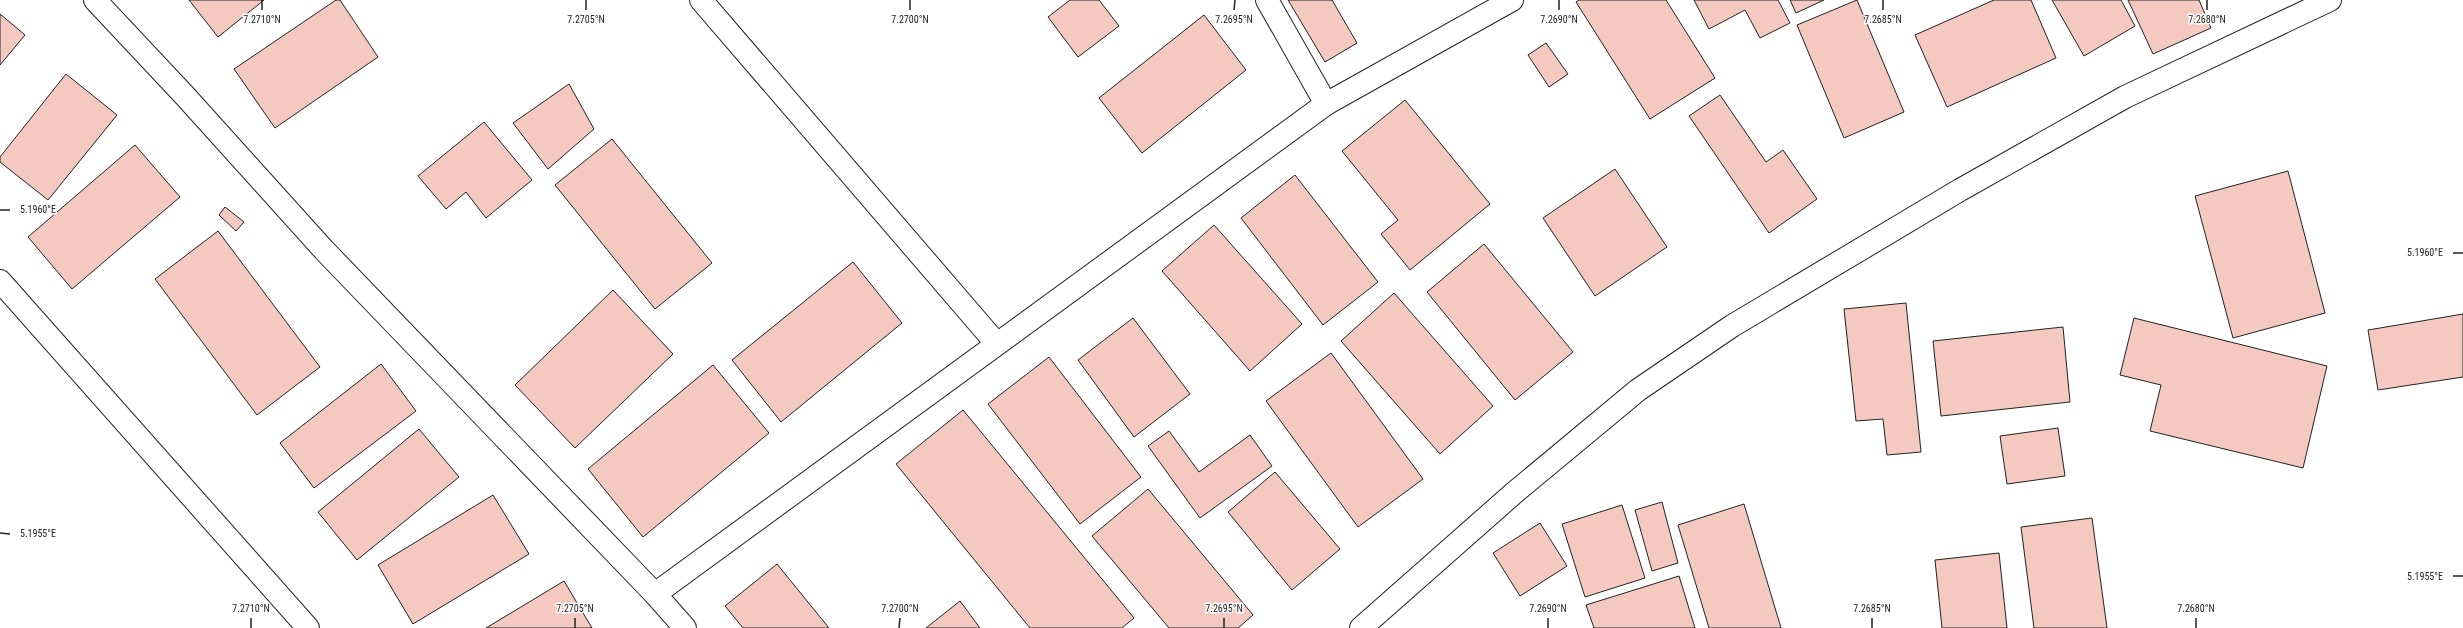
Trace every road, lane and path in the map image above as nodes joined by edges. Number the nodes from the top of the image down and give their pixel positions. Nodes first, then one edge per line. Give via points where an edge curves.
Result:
1 (94, 0) edge
2 (701, 0) edge
3 (1267, 0) edge
4 (1512, 0) edge
5 (2330, 0) edge
6 (1326, 104) junction
7 (0, 281) edge
8 (996, 343) junction
9 (655, 594) junction
10 (308, 628) edge
11 (685, 628) edge
12 (1361, 628) edge

1 - 9 street via 186,97 324,250
2 - 8 street
3 - 6 street
4 - 6 street
5 - 12 street via 2125,97 1960,190 1732,326 1638,390 1514,493
6 - 8 street
7 - 10 street
8 - 9 street
9 - 11 street

